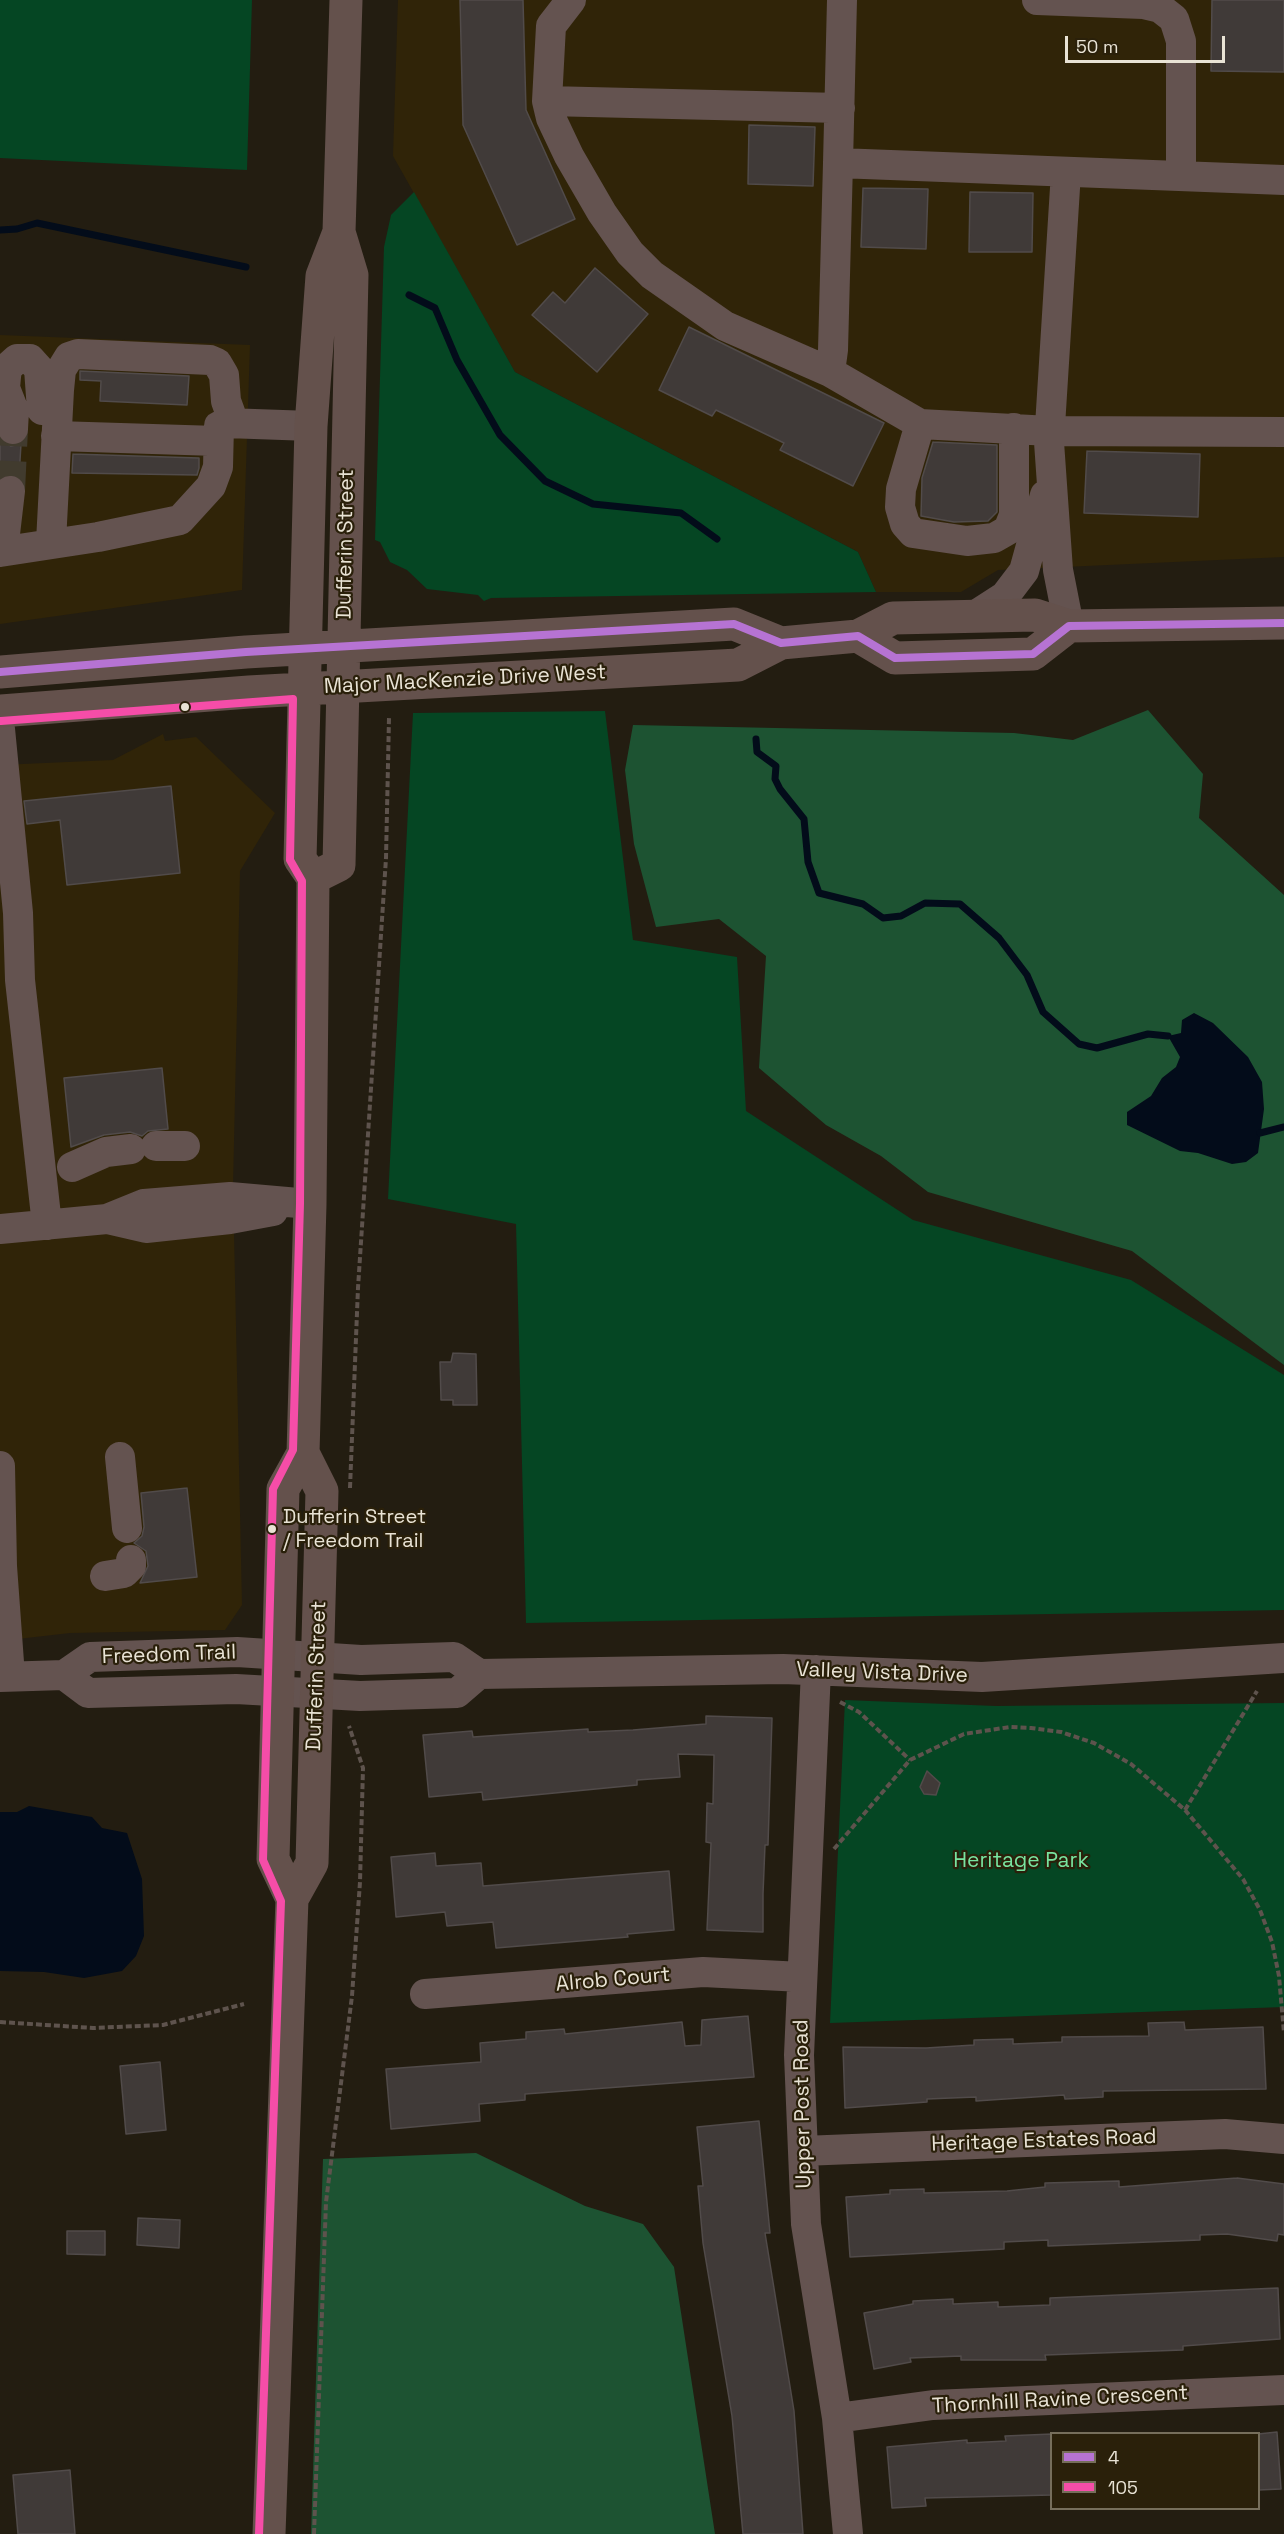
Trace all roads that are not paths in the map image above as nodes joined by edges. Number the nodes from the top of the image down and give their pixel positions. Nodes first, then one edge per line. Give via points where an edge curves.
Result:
1 (346, 0) edge
2 (571, 0) edge
3 (842, 0) edge
4 (1037, 0) edge
5 (547, 101) junction
6 (840, 108) junction
7 (838, 163) junction
8 (1066, 172) junction
9 (1181, 176) junction
10 (1284, 180) edge
11 (339, 232) junction
12 (830, 372) junction
13 (920, 424) junction
14 (311, 426) junction
15 (1014, 428) junction
16 (13, 429) tunnel mouth
17 (1050, 431) junction
18 (226, 432) junction
19 (1284, 432) edge
20 (56, 436) junction
21 (1052, 466) junction
22 (10, 491) tunnel mouth
23 (51, 542) junction
24 (2, 551) edge
25 (974, 616) junction
26 (1284, 623) edge
27 (1069, 626) junction
28 (858, 636) junction
29 (781, 643) junction
30 (344, 648) junction
31 (305, 649) junction
32 (0, 672) edge
33 (343, 686) junction
34 (304, 688) junction
35 (0, 711) edge
36 (0, 729) edge
37 (313, 878) junction
38 (185, 1146) dead end
39 (72, 1167) dead end
40 (310, 1204) junction
41 (47, 1225) junction
42 (0, 1229) edge
43 (303, 1453) junction
44 (120, 1457) dead end
45 (0, 1466) edge
46 (127, 1528) dead end
47 (131, 1560) dead end
48 (1, 1566) edge
49 (105, 1576) dead end
50 (279, 1655) junction
51 (317, 1657) junction
52 (1284, 1658) edge
53 (816, 1670) junction
54 (479, 1674) junction
55 (64, 1675) junction
56 (5, 1676) edge
57 (278, 1691) junction
58 (316, 1693) junction
59 (292, 1899) junction
60 (802, 1977) junction
61 (425, 1994) dead end
62 (1284, 2139) edge
63 (803, 2151) junction
64 (1284, 2390) edge
65 (837, 2418) junction
66 (269, 2534) edge
67 (848, 2534) edge

1 - 11 main road, Dufferin Street
2 - 5 street via 551,26
3 - 6 street
4 - 9 street via 1143,4 1160,8 1174,19 1181,41
5 - 6 street
5 - 12 street via 569,156 602,213 630,253 652,275 725,326
6 - 7 street
7 - 8 street
7 - 12 street
8 - 9 street
8 - 17 street
9 - 10 street
11 - 14 main road, Dufferin Street via 322,276
11 - 30 main road, Dufferin Street via 352,275
12 - 13 street
13 - 15 street
13 - 15 street via 901,489 900,507 905,524 914,533 967,541 994,538 1008,530 1014,515
14 - 18 street
14 - 31 main road, Dufferin Street
15 - 17 street
16 - 20 street via 14,411 5,388 6,377 13,362 22,358 36,363 39,369 42,413
17 - 19 street
17 - 21 street
18 - 20 street
18 - 20 street via 224,375 217,363 202,358 78,354 69,357 61,369
18 - 23 street via 211,486 180,520
20 - 23 street
21 - 25 street via 1024,571 1005,596
21 - 27 street via 1058,570
22 - 24 street
23 - 24 street
25 - 27 main road, Major MacKenzie Drive West via 1035,615
25 - 28 main road, Major MacKenzie Drive West via 893,618
26 - 27 main road, Major MacKenzie Drive West
27 - 28 main road via 1033,654 895,658
28 - 29 main road, Major MacKenzie Drive West
29 - 30 main road, Major MacKenzie Drive West via 734,624
29 - 33 main road, Major MacKenzie Drive West via 738,664
30 - 31 main road, Major MacKenzie Drive West
30 - 33 main road, Dufferin Street
31 - 32 main road, Major MacKenzie Drive West
31 - 34 main road, Dufferin Street
33 - 34 main road, Major MacKenzie Drive West
33 - 37 main road, Dufferin Street via 339,865
34 - 35 main road, Major MacKenzie Drive West
34 - 37 main road, Dufferin Street via 300,859
36 - 41 street via 18,913 20,980
37 - 40 main road, Dufferin Street
38 - 39 street via 106,1152
40 - 41 street via 230,1219 146,1228 107,1219
40 - 43 main road, Dufferin Street
41 - 42 street
43 - 50 main road, Dufferin Street via 283,1489
43 - 51 main road, Dufferin Street via 322,1491
44 - 46 street
45 - 48 street
47 - 49 street via 124,1573
48 - 56 street
50 - 51 street, Freedom Trail
50 - 55 street, Freedom Trail via 237,1652 90,1657
50 - 57 main road, Dufferin Street
51 - 54 street via 454,1657
51 - 58 main road, Dufferin Street
52 - 53 street, Valley Vista Drive via 990,1676
53 - 54 street, Valley Vista Drive
53 - 60 street, Upper Post Road
54 - 58 street via 457,1693
55 - 56 street
55 - 57 street, Freedom Trail via 88,1694
57 - 58 street, Freedom Trail
57 - 59 main road, Dufferin Street via 273,1859
58 - 59 main road, Dufferin Street via 312,1863
59 - 66 main road, Dufferin Street
60 - 61 street, Alrob Court via 703,1972
60 - 63 street, Upper Post Road via 799,2055
62 - 63 street, Heritage Estates Road via 1225,2134
63 - 65 street, Upper Post Road via 809,2247
64 - 65 street, Thornhill Ravine Crescent via 933,2405
65 - 67 street, Upper Post Road

